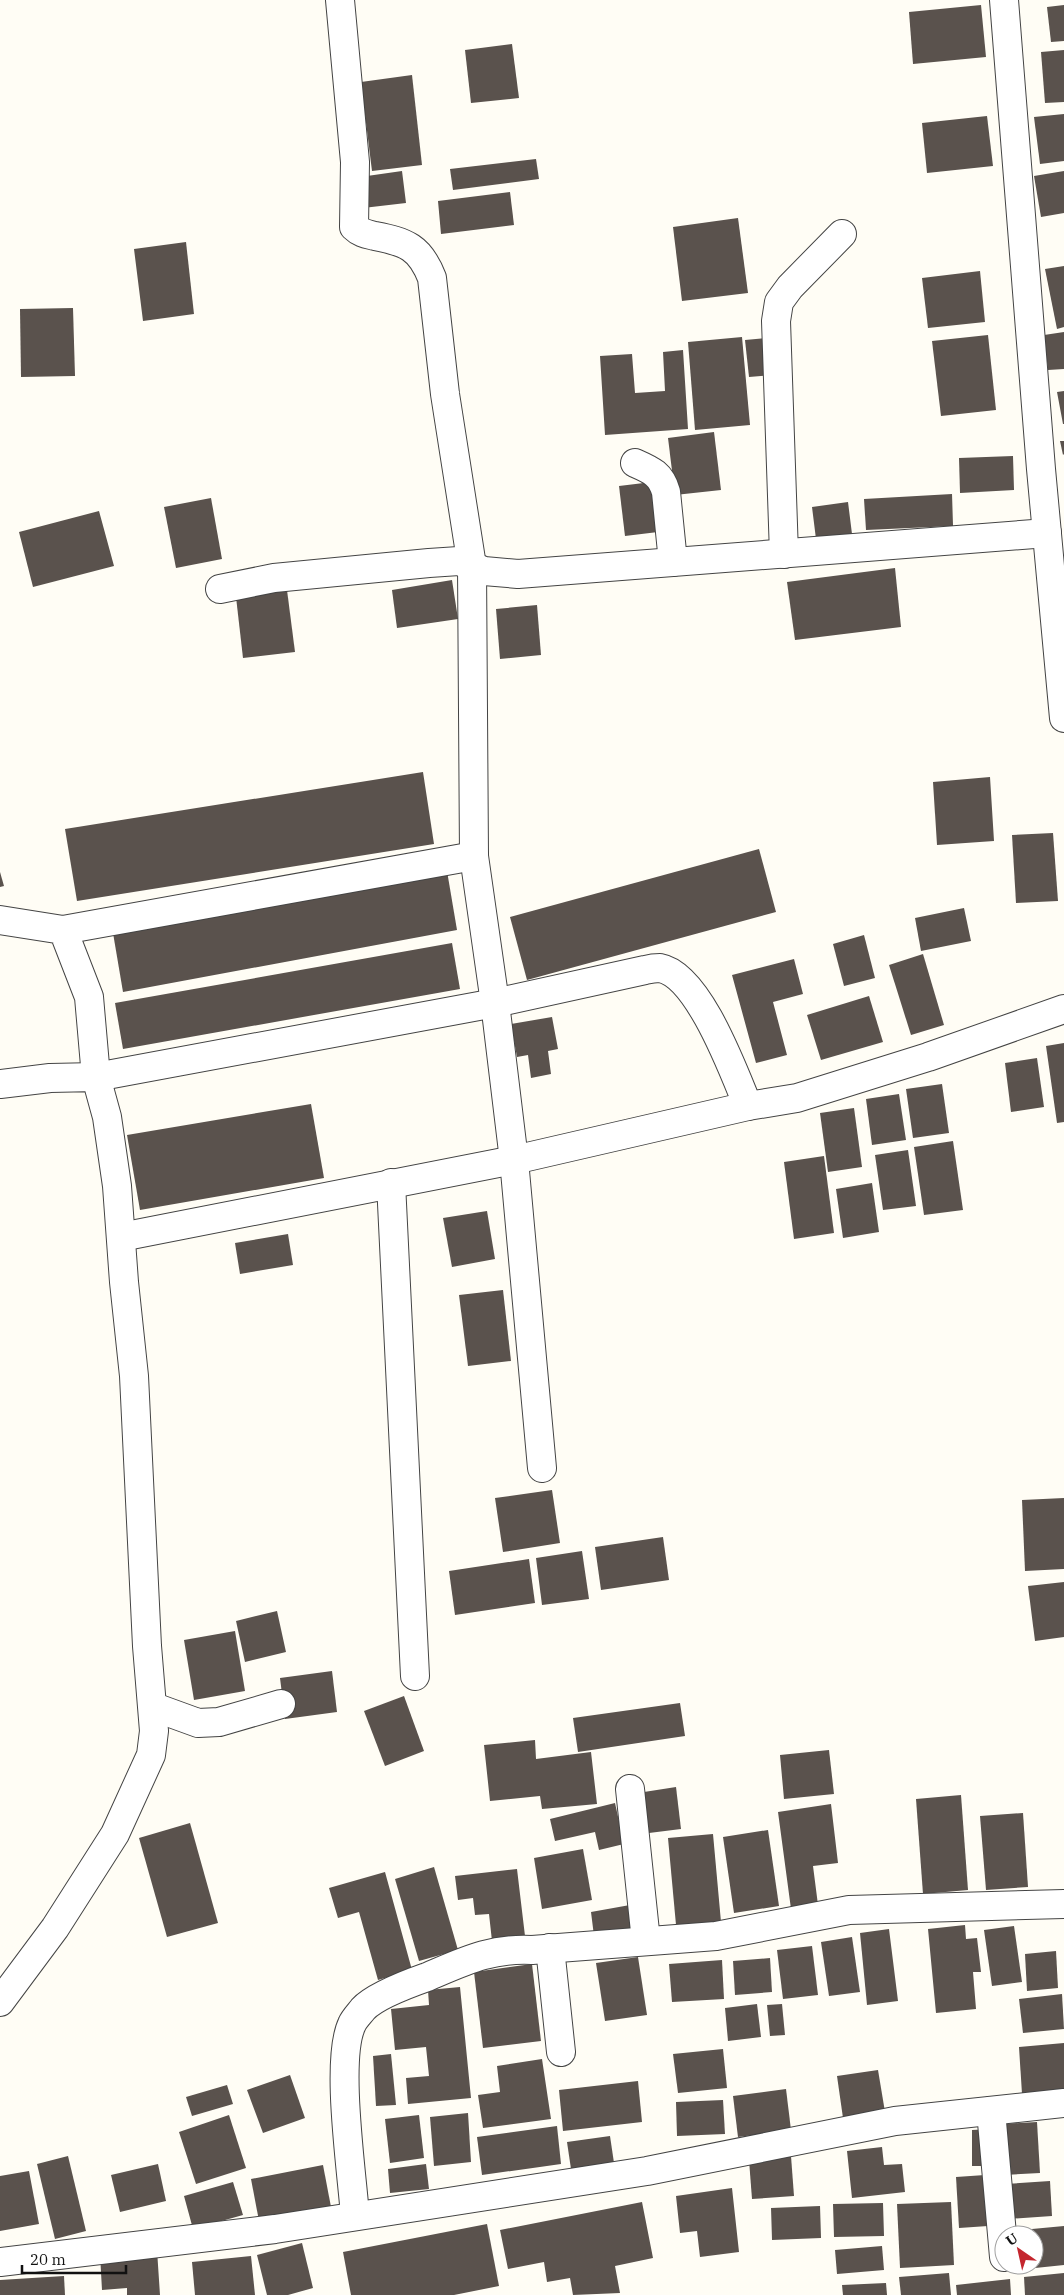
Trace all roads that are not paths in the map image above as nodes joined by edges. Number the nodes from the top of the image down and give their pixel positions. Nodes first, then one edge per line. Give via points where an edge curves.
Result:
1 (340, 0) edge
2 (1004, 0) edge
3 (842, 234) dead end
4 (635, 463) dead end
5 (1054, 490) edge
6 (1047, 533) junction
7 (784, 554) junction
8 (673, 562) junction
9 (472, 566) junction
10 (220, 589) dead end
11 (1064, 718) edge
12 (474, 856) junction
13 (0, 920) edge
14 (64, 930) junction
15 (495, 1004) junction
16 (1064, 1009) edge
17 (96, 1077) junction
18 (0, 1084) edge
19 (748, 1106) junction
20 (514, 1160) junction
21 (391, 1184) junction
22 (121, 1237) junction
23 (542, 1468) dead end
24 (415, 1676) dead end
25 (281, 1704) dead end
26 (154, 1707) junction
27 (630, 1789) dead end
28 (1064, 1904) edge
29 (646, 1941) junction
30 (550, 1948) junction
31 (0, 2002) edge
32 (561, 2052) dead end
33 (1064, 2103) edge
34 (991, 2111) junction
35 (355, 2216) junction
36 (1001, 2225) edge
37 (0, 2262) edge

1 - 9 street via 355,162 353,223 362,232 408,244 427,264 432,278 445,394
2 - 5 street
3 - 7 street via 779,302 776,321
4 - 8 street via 656,472 663,482
5 - 6 street
6 - 7 street
6 - 11 street
7 - 8 street
8 - 9 street via 518,574 484,571
9 - 10 street via 459,562 419,564 274,578
9 - 12 street
12 - 14 street
12 - 15 street
13 - 14 street
14 - 17 street via 89,997
15 - 17 street
15 - 19 street via 661,968 684,982 707,1014
15 - 20 street
16 - 19 street via 797,1098
17 - 18 street
17 - 22 street via 107,1118
19 - 20 street
20 - 21 street
20 - 23 street
21 - 22 street
21 - 24 street
22 - 26 street via 134,1376 147,1646
25 - 26 street via 219,1722 198,1723
26 - 31 street via 151,1755 115,1834 55,1928
27 - 29 street
28 - 29 street via 849,1910 716,1936
29 - 30 street
30 - 32 street
30 - 35 street via 508,1949 474,1957 393,1990 365,2007 352,2024 344,2078
33 - 34 street
34 - 35 street via 895,2121 647,2171
34 - 36 street
35 - 37 street

